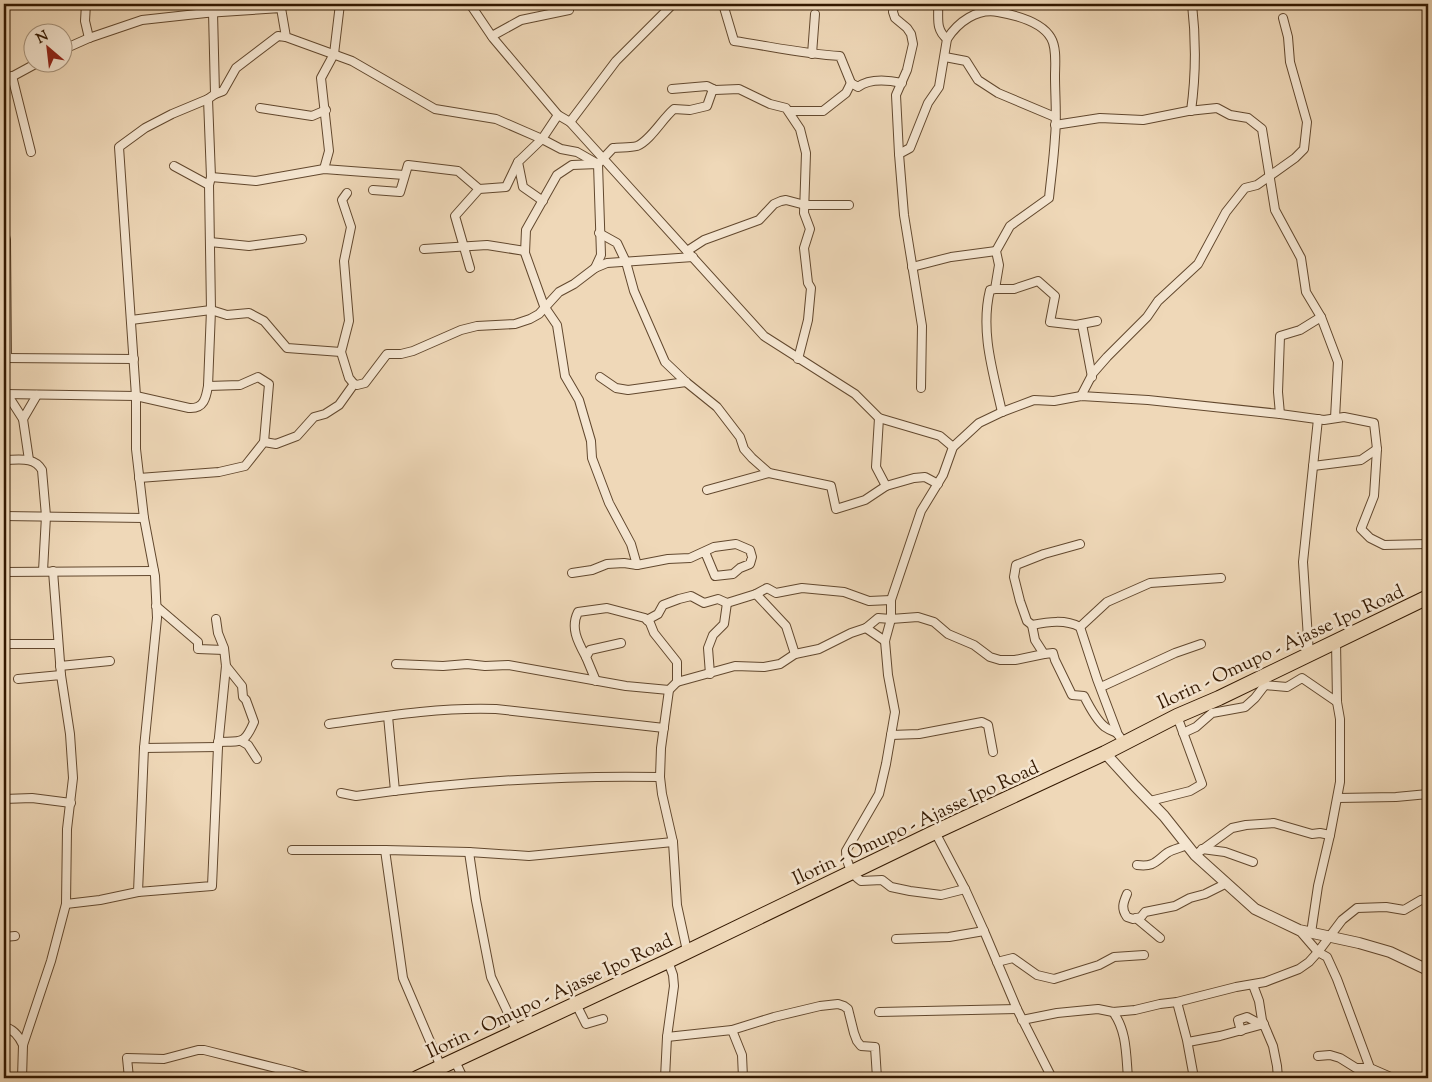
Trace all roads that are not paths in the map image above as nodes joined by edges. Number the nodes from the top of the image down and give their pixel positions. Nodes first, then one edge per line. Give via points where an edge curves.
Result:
1 (86, 4) edge
2 (206, 4) edge
3 (340, 4) edge
4 (470, 4) edge
5 (673, 4) edge
6 (723, 4) edge
7 (894, 4) edge
8 (938, 4) edge
9 (1192, 4) edge
10 (281, 6) edge
11 (569, 10) dead end
12 (210, 12) junction
13 (814, 14) dead end
14 (1283, 18) dead end
15 (492, 36) junction
16 (286, 37) junction
17 (89, 38) junction
18 (947, 39) junction
19 (72, 46) edge
20 (334, 54) junction
21 (812, 54) junction
22 (945, 57) junction
23 (22, 71) edge
24 (12, 76) junction
25 (4, 81) edge
26 (851, 83) junction
27 (902, 83) junction
28 (713, 88) junction
29 (672, 89) dead end
30 (212, 96) junction
31 (260, 108) dead end
32 (326, 110) junction
33 (1191, 111) junction
34 (789, 112) junction
35 (558, 115) junction
36 (1055, 121) junction
37 (570, 122) junction
38 (542, 139) junction
39 (31, 152) dead end
40 (899, 154) junction
41 (600, 161) junction
42 (518, 162) junction
43 (174, 166) dead end
44 (324, 169) junction
45 (404, 175) junction
46 (1270, 176) junction
47 (210, 181) junction
48 (479, 189) junction
49 (373, 190) dead end
50 (347, 193) dead end
51 (543, 201) junction
52 (805, 205) junction
53 (849, 205) dead end
54 (4, 232) edge
55 (599, 233) junction
56 (302, 239) dead end
57 (210, 242) junction
58 (464, 247) junction
59 (424, 249) dead end
60 (525, 251) junction
61 (996, 251) junction
62 (690, 254) junction
63 (626, 262) junction
64 (470, 268) dead end
65 (595, 268) junction
66 (912, 268) junction
67 (5, 285) edge
68 (995, 288) junction
69 (544, 306) junction
70 (211, 310) junction
71 (1322, 317) junction
72 (131, 320) junction
73 (1097, 321) dead end
74 (1082, 324) junction
75 (340, 352) junction
76 (6, 358) edge
77 (134, 359) junction
78 (798, 359) junction
79 (600, 377) dead end
80 (1092, 377) junction
81 (686, 382) junction
82 (354, 384) junction
83 (208, 386) junction
84 (921, 388) dead end
85 (5, 394) edge
86 (37, 395) junction
87 (136, 396) junction
88 (1081, 396) junction
89 (1002, 412) junction
90 (1280, 414) junction
91 (879, 418) junction
92 (1335, 418) junction
93 (23, 419) junction
94 (1318, 419) junction
95 (264, 442) junction
96 (953, 447) junction
97 (1377, 449) junction
98 (4, 460) edge
99 (29, 460) junction
100 (1313, 466) junction
101 (770, 473) junction
102 (139, 478) junction
103 (938, 484) junction
104 (886, 486) junction
105 (707, 490) dead end
106 (4, 516) edge
107 (46, 516) junction
108 (144, 518) junction
109 (1080, 544) dead end
110 (1428, 544) edge
111 (705, 552) junction
112 (636, 565) junction
113 (43, 571) junction
114 (53, 571) junction
115 (4, 572) edge
116 (154, 572) junction
117 (572, 572) dead end
118 (1221, 578) dead end
119 (756, 594) junction
120 (1428, 597) edge
121 (891, 600) junction
122 (727, 603) junction
123 (156, 606) junction
124 (891, 619) junction
125 (216, 620) dead end
126 (647, 620) junction
127 (1032, 625) junction
128 (1080, 627) junction
129 (866, 628) junction
130 (885, 641) junction
131 (1336, 641) junction
132 (621, 643) dead end
133 (4, 644) edge
134 (58, 644) junction
135 (1201, 644) dead end
136 (224, 650) junction
137 (795, 654) junction
138 (1044, 654) junction
139 (1309, 654) junction
140 (586, 657) junction
141 (110, 661) dead end
142 (396, 664) dead end
143 (60, 666) junction
144 (226, 666) junction
145 (710, 674) junction
146 (61, 675) junction
147 (18, 678) dead end
148 (1265, 680) junction
149 (596, 681) junction
150 (677, 682) junction
151 (1100, 687) junction
152 (669, 690) junction
153 (1337, 702) junction
154 (388, 716) junction
155 (1177, 716) junction
156 (329, 724) dead end
157 (664, 728) junction
158 (1183, 734) junction
159 (891, 735) junction
160 (1120, 737) junction
161 (241, 741) junction
162 (218, 744) junction
163 (144, 748) junction
164 (993, 752) dead end
165 (1105, 753) junction
166 (257, 759) dead end
167 (660, 777) junction
168 (395, 790) junction
169 (341, 793) dead end
170 (1428, 794) edge
171 (1338, 798) junction
172 (4, 799) edge
173 (1150, 801) junction
174 (71, 802) junction
175 (934, 832) junction
176 (1330, 835) junction
177 (673, 842) junction
178 (1187, 845) junction
179 (292, 850) dead end
180 (385, 850) junction
181 (469, 852) junction
182 (1198, 852) junction
183 (1253, 862) dead end
184 (1137, 865) dead end
185 (852, 873) junction
186 (1225, 884) junction
187 (965, 889) junction
188 (138, 892) junction
189 (1127, 894) dead end
190 (1428, 899) edge
191 (66, 904) junction
192 (1136, 918) junction
193 (1300, 930) junction
194 (984, 931) junction
195 (1311, 932) junction
196 (15, 936) dead end
197 (4, 937) edge
198 (1160, 938) dead end
199 (1329, 938) junction
200 (896, 939) dead end
201 (687, 951) junction
202 (1318, 952) junction
203 (1144, 954) dead end
204 (668, 961) junction
205 (997, 962) junction
206 (1428, 970) edge
207 (1253, 985) junction
208 (1177, 1002) junction
209 (576, 1004) junction
210 (1017, 1009) junction
211 (879, 1012) dead end
212 (1113, 1012) junction
213 (603, 1019) dead end
214 (1022, 1020) junction
215 (1263, 1025) junction
216 (4, 1027) edge
217 (732, 1030) junction
218 (517, 1032) junction
219 (668, 1037) junction
220 (1188, 1042) junction
221 (23, 1045) junction
222 (1318, 1056) dead end
223 (455, 1061) junction
224 (441, 1067) junction
225 (1370, 1068) junction
226 (22, 1078) edge
227 (129, 1078) edge
228 (312, 1078) edge
229 (417, 1078) edge
230 (463, 1078) edge
231 (665, 1078) edge
232 (743, 1078) edge
233 (877, 1078) edge
234 (1052, 1078) edge
235 (1128, 1078) edge
236 (1194, 1078) edge
237 (1278, 1078) edge
238 (1393, 1078) edge

1 - 17 street via 84,21
2 - 12 street
3 - 20 street
4 - 15 street
5 - 37 street via 616,61
6 - 21 street via 734,41
7 - 27 street via 895,18 907,28 912,39 910,61
8 - 18 street via 938,27
9 - 33 street via 1195,39
10 - 12 street
10 - 16 street
11 - 15 street via 521,20
12 - 17 street via 142,20
12 - 30 street
13 - 21 street
14 - 46 street via 1290,62 1306,122 1304,149
15 - 35 street
16 - 20 street
16 - 30 street via 278,36 236,68 223,90
17 - 19 street
18 - 22 street
18 - 36 street via 971,16 992,11 1042,28 1052,38 1054,48
20 - 32 street via 321,78
20 - 38 street via 435,109 496,119
21 - 26 street via 840,56
22 - 36 street via 966,61 978,80
22 - 40 street via 939,88 928,103 910,148
23 - 24 street
24 - 25 street
24 - 39 street
26 - 27 street via 858,87 870,81
26 - 34 street via 846,93 823,111
27 - 40 street via 896,95
28 - 29 street
28 - 34 street via 739,89
28 - 41 street via 707,106 674,109 648,138 636,146 612,148
30 - 47 street
30 - 72 street via 145,128 119,147
31 - 32 street via 312,116
32 - 44 street via 329,151
33 - 36 street via 1143,120
33 - 46 street via 1217,108 1230,115 1248,118 1262,129
34 - 52 street via 800,129 806,154
35 - 37 street
35 - 38 street
36 - 61 street via 1049,198 1010,226
37 - 41 street
38 - 41 street via 561,149
38 - 42 street
40 - 66 street
41 - 51 street via 572,164 557,175
41 - 55 street
41 - 62 street
42 - 48 street via 506,187
42 - 51 street via 523,187
43 - 47 street
44 - 45 street
44 - 47 street via 256,181
45 - 48 street via 408,165 458,171
45 - 49 street via 400,192
46 - 71 street via 1275,210 1301,258 1306,292
46 - 80 street via 1245,188 1226,212 1198,264 1158,301
47 - 57 street
48 - 58 street via 455,216
50 - 75 street via 342,200 351,227 344,261 349,321
51 - 60 street via 526,230
52 - 53 street
52 - 62 street via 780,201 759,220 704,240
52 - 78 street via 804,213 810,229 804,248 811,288 808,320
54 - 67 street
55 - 63 street via 618,243
55 - 65 street via 600,255
56 - 57 street via 248,246
57 - 70 street
58 - 59 street
58 - 60 street via 487,245
58 - 64 street
60 - 69 street
61 - 66 street via 968,254
61 - 68 street via 999,265
62 - 63 street
62 - 78 street via 764,336
63 - 65 street via 607,263
63 - 81 street via 634,291 665,362
65 - 69 street
66 - 84 street via 922,326
67 - 76 street
68 - 74 street via 1014,289 1038,281 1055,296 1050,322
68 - 89 street via 990,290 987,302 986,333
69 - 82 street via 539,314 515,324 477,326 460,330 413,352 387,354 365,383
69 - 112 street via 557,325 565,376 579,400 591,441 592,458 609,504 631,544
70 - 72 street
70 - 75 street via 226,315 254,314 287,348
70 - 83 street
71 - 90 street via 1300,330 1280,336
71 - 92 street via 1338,362
72 - 77 street
73 - 74 street
74 - 80 street
75 - 82 street
76 - 77 street
77 - 87 street
78 - 91 street via 855,394
79 - 81 street via 616,388 628,390
80 - 88 street
81 - 101 street via 717,406 740,437 744,449
82 - 95 street via 340,405 314,417 298,436 276,444
83 - 87 street via 204,402 196,409
83 - 95 street via 240,385 258,377 269,384
85 - 86 street
85 - 93 street
86 - 87 street
86 - 93 street
87 - 102 street
88 - 89 street via 1054,401 1034,400
88 - 90 street
89 - 96 street via 979,423
90 - 94 street
91 - 96 street via 940,436
91 - 104 street via 876,468
92 - 94 street
92 - 97 street via 1374,423
93 - 99 street
94 - 100 street
95 - 102 street via 245,466 220,472
96 - 103 street via 944,476
97 - 100 street via 1361,460
97 - 110 street via 1374,496 1361,529 1384,545
98 - 99 street
99 - 107 street via 39,464 42,470
100 - 139 street via 1303,562
101 - 104 street via 831,486 836,509 865,500
101 - 105 street
102 - 108 street
103 - 104 street via 925,477
103 - 121 street via 921,511
106 - 107 street
107 - 108 street
107 - 113 street
108 - 116 street
109 - 127 street via 1016,565 1017,590 1027,621
111 - 111 street via 714,547 736,544 750,550 752,557 750,564 733,574 715,576
111 - 112 street via 690,558
112 - 117 street via 607,564 592,570
113 - 114 street
113 - 115 street
114 - 116 street
114 - 134 street
116 - 123 street
118 - 128 street via 1150,583 1107,602
119 - 121 street via 767,588 776,593 802,588 844,592 869,601
119 - 122 street
119 - 137 street via 786,626
120 - 131 highway, Ilorin - Omupo - Ajasse Ipo Road
121 - 124 street
122 - 126 street via 718,599 704,603 691,596 679,598
122 - 145 street via 724,624 713,635 708,648
123 - 136 street via 198,642 198,649
123 - 163 street
124 - 129 street via 878,618
124 - 130 street
124 - 138 street via 918,617 934,622 948,634 1000,660
125 - 136 street
126 - 140 street via 607,608 578,612 576,637
126 - 150 street via 677,662
127 - 128 street via 1051,621
127 - 138 street via 1035,640
128 - 151 street
129 - 130 street
129 - 137 street via 819,649
130 - 159 street via 895,712
131 - 139 highway, Ilorin - Omupo - Ajasse Ipo Road
131 - 153 street
132 - 140 street via 590,650
133 - 134 street
134 - 143 street
135 - 151 street
136 - 144 street
137 - 145 street via 772,667 734,666
138 - 160 street via 1053,653 1072,695 1084,696 1105,727
139 - 148 highway, Ilorin - Omupo - Ajasse Ipo Road
140 - 149 street
141 - 143 street
142 - 149 street via 508,665
143 - 146 street
144 - 161 street via 242,686 243,697 254,722
144 - 162 street
145 - 150 street
146 - 147 street
146 - 174 street via 70,734
148 - 153 street via 1287,687 1302,678
148 - 155 highway, Ilorin - Omupo - Ajasse Ipo Road
148 - 158 street via 1245,707 1212,713
149 - 152 street
150 - 152 street
151 - 160 street
152 - 157 street
153 - 171 street via 1340,719
154 - 156 street
154 - 157 street via 446,709 496,709
154 - 168 street
155 - 158 street
155 - 160 highway, Ilorin - Omupo - Ajasse Ipo Road
157 - 167 street
158 - 173 street via 1202,784 1190,791
159 - 164 street via 919,734 982,722 988,726
159 - 185 street via 879,794 846,851
160 - 165 highway, Ilorin - Omupo - Ajasse Ipo Road
161 - 162 street
161 - 166 street via 248,745
162 - 163 street
162 - 188 street via 212,886
163 - 188 street
165 - 173 street
165 - 175 highway, Ilorin - Omupo - Ajasse Ipo Road
167 - 168 street via 618,776
167 - 177 street
168 - 169 street via 356,796
170 - 171 street
171 - 176 street
172 - 174 street
173 - 178 street
174 - 191 street
175 - 185 highway, Ilorin - Omupo - Ajasse Ipo Road
175 - 187 street
176 - 182 street via 1312,834 1274,823 1246,825 1232,828
176 - 195 street
177 - 181 street via 529,856
177 - 201 street via 676,905
178 - 182 street
178 - 184 street via 1149,866
179 - 180 street
180 - 181 street
180 - 224 street via 403,978
181 - 218 street via 491,977
182 - 183 street via 1225,852
182 - 186 street
185 - 187 street via 861,881 882,880 891,887 910,891 941,895
185 - 201 highway, Ilorin - Omupo - Ajasse Ipo Road
186 - 192 street via 1175,906 1145,912
186 - 193 street via 1255,909
187 - 194 street
188 - 191 street
189 - 192 street via 1123,912 1127,917
190 - 199 street via 1404,910 1357,908 1342,920
191 - 221 street
192 - 198 street
193 - 195 street
193 - 202 street
194 - 200 street
194 - 205 street
195 - 199 street
196 - 197 street
199 - 202 street
199 - 206 street via 1390,952
201 - 204 highway, Ilorin - Omupo - Ajasse Ipo Road
202 - 207 street via 1300,969
202 - 225 street via 1327,957
203 - 205 street via 1114,957 1054,979 1037,975 1013,958
204 - 209 highway, Ilorin - Omupo - Ajasse Ipo Road
204 - 219 street via 674,986
205 - 210 street
207 - 208 street
207 - 215 street
208 - 212 street
208 - 220 street
209 - 213 street via 586,1024
209 - 218 highway, Ilorin - Omupo - Ajasse Ipo Road
210 - 211 street
210 - 214 street
212 - 214 street via 1098,1009
212 - 235 street via 1123,1030
214 - 234 street
215 - 220 street
215 - 237 street via 1273,1046
216 - 221 street via 16,1033
217 - 219 street
217 - 232 street via 742,1055
217 - 233 street via 774,1017 838,1004 850,1013 861,1046 875,1047
218 - 223 highway, Ilorin - Omupo - Ajasse Ipo Road
219 - 231 street
220 - 236 street
221 - 226 street
222 - 225 street via 1340,1058 1356,1068
223 - 224 highway, Ilorin - Omupo - Ajasse Ipo Road
223 - 230 street
224 - 229 highway, Ilorin - Omupo - Ajasse Ipo Road
225 - 238 street
227 - 228 street via 127,1058 164,1059 198,1050

